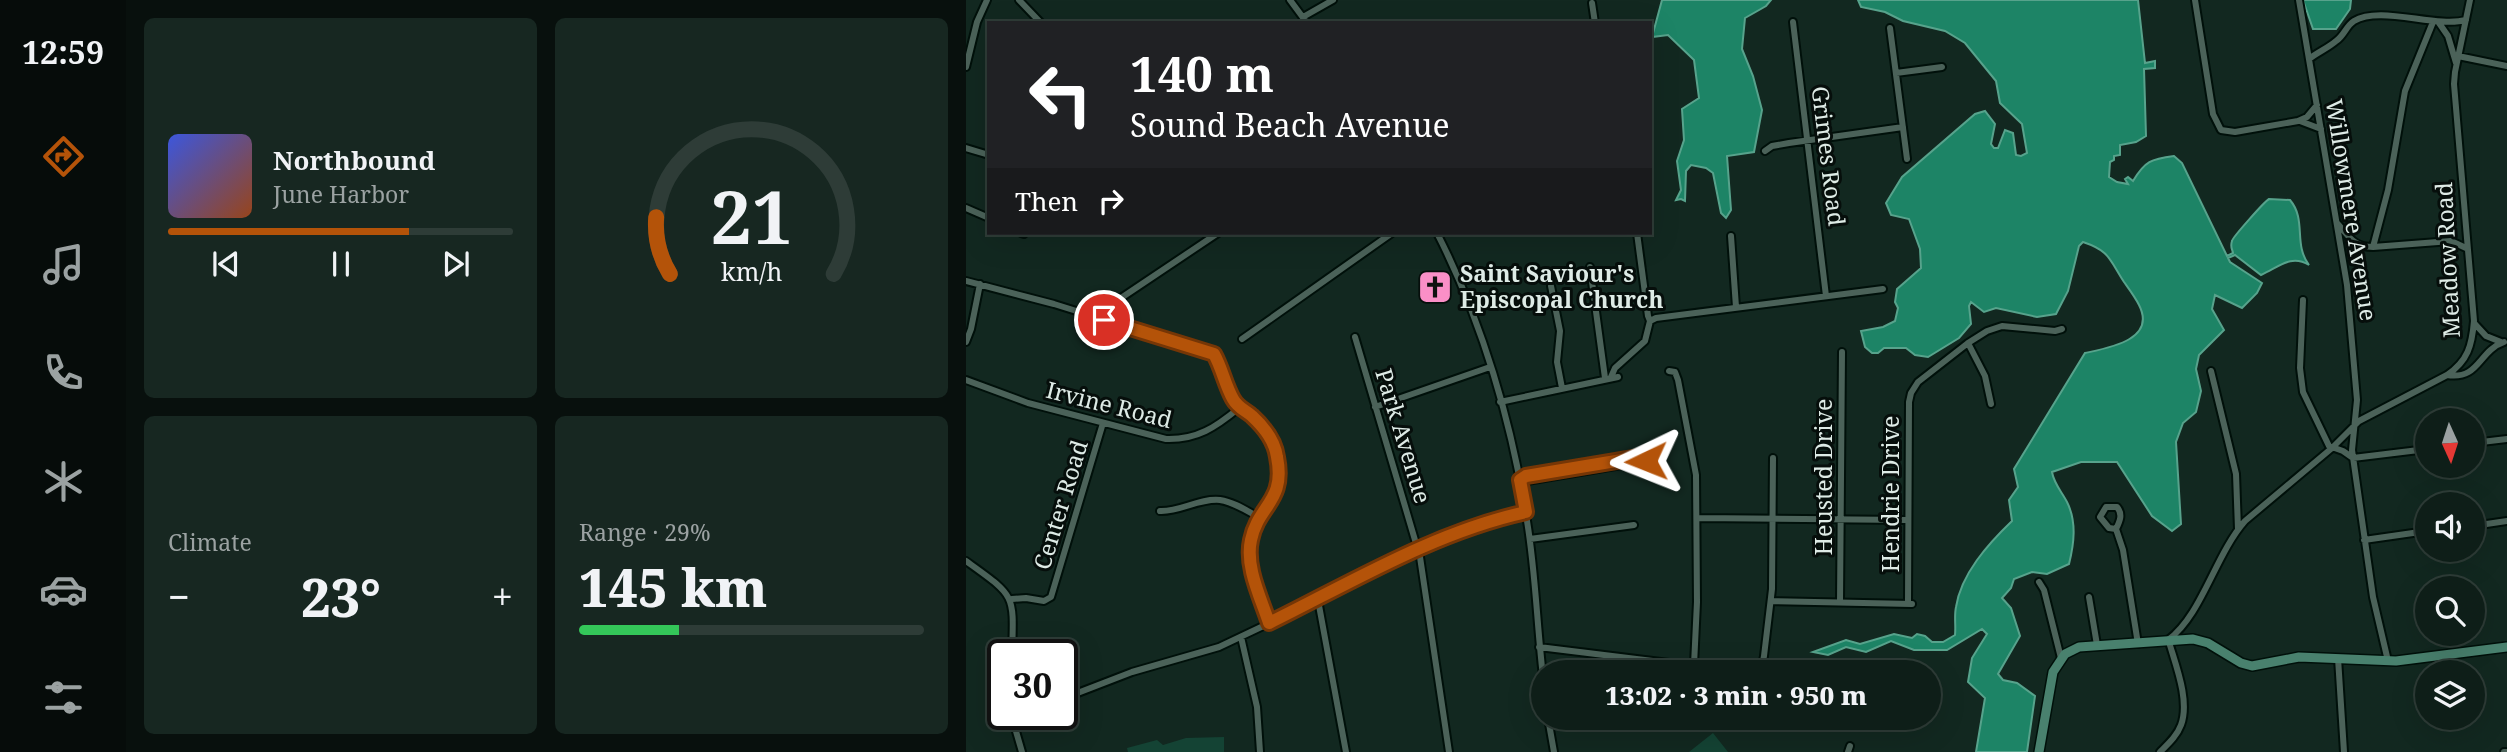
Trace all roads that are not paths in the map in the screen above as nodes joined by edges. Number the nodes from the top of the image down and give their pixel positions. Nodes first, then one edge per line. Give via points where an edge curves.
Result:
1 (987, 0) edge
2 (1019, 0) edge
3 (1290, 0) edge
4 (1333, 0) edge
5 (2195, 0) edge
6 (2299, 0) edge
7 (2470, 0) edge
8 (1592, 4) dead end
9 (1305, 20) edge
10 (2466, 20) junction
11 (1039, 21) edge
12 (1595, 21) edge
13 (1794, 22) dead end
14 (2436, 22) junction
15 (1891, 28) dead end
16 (2306, 43) junction
17 (2326, 46) junction
18 (2458, 56) junction
19 (2309, 59) junction
20 (2456, 65) junction
21 (2507, 66) edge
22 (966, 67) edge
23 (1942, 67) dead end
24 (1896, 73) junction
25 (2317, 105) junction
26 (2298, 121) junction
27 (1903, 127) junction
28 (2321, 129) junction
29 (1808, 140) junction
30 (966, 148) edge
31 (1765, 151) dead end
32 (987, 154) edge
33 (1906, 159) dead end
34 (966, 208) edge
35 (987, 217) edge
36 (2336, 222) junction
37 (2465, 233) junction
38 (1215, 235) edge
39 (1389, 235) edge
40 (1438, 235) edge
41 (1637, 235) edge
42 (1731, 236) dead end
43 (2451, 241) junction
44 (2373, 247) junction
45 (2466, 248) junction
46 (1590, 267) dead end
47 (966, 282) edge
48 (980, 284) junction
49 (1551, 286) dead end
50 (1883, 289) dead end
51 (1826, 296) junction
52 (2303, 300) dead end
53 (1736, 307) junction
54 (1104, 320) junction
55 (1650, 321) junction
56 (2473, 321) junction
57 (2062, 329) dead end
58 (1355, 337) dead end
59 (1242, 339) dead end
60 (966, 342) edge
61 (2506, 342) edge
62 (1968, 343) junction
63 (1842, 352) dead end
64 (1490, 367) junction
65 (2211, 371) dead end
66 (1672, 372) dead end
67 (2447, 375) junction
68 (1611, 378) junction
69 (966, 380) edge
70 (1562, 388) junction
71 (1500, 402) junction
72 (1991, 404) dead end
73 (1376, 407) junction
74 (1239, 408) junction
75 (1103, 423) junction
76 (2354, 425) junction
77 (2507, 439) edge
78 (2485, 442) edge
79 (2332, 448) junction
80 (2415, 450) edge
81 (1773, 458) dead end
82 (2353, 458) junction
83 (1520, 480) junction
84 (1160, 511) dead end
85 (1526, 512) junction
86 (1260, 518) junction
87 (1697, 518) junction
88 (1773, 520) junction
89 (1841, 520) junction
90 (1907, 520) junction
91 (2507, 521) edge
92 (2485, 524) edge
93 (1634, 525) dead end
94 (2116, 529) dead end
95 (2238, 529) junction
96 (2415, 533) edge
97 (1530, 539) junction
98 (2364, 540) junction
99 (1418, 549) junction
100 (966, 561) edge
101 (2039, 582) dead end
102 (2089, 597) dead end
103 (1012, 600) junction
104 (1318, 600) junction
105 (1771, 601) junction
106 (1840, 602) junction
107 (1269, 623) junction
108 (2183, 626) junction
109 (1241, 637) junction
110 (1012, 639) edge
111 (2193, 639) junction
112 (2167, 642) junction
113 (2138, 644) junction
114 (2097, 645) junction
115 (1539, 647) junction
116 (2507, 648) edge
117 (2061, 658) junction
118 (2338, 658) junction
119 (1541, 660) edge
120 (1651, 660) edge
121 (1694, 660) edge
122 (1762, 660) edge
123 (2388, 661) junction
124 (1078, 693) edge
125 (1015, 730) edge
126 (1550, 730) edge
127 (1022, 752) edge
128 (1260, 752) edge
129 (1346, 752) edge
130 (1449, 752) edge
131 (1554, 752) edge
132 (2039, 752) edge
133 (2160, 752) edge
134 (2344, 752) edge

1 - 22 street
2 - 11 street
3 - 9 street
4 - 9 street
5 - 26 street via 2213,114 2221,130 2235,132
6 - 16 street, Willowmere Avenue
7 - 10 street, Meadow Road
8 - 12 street
10 - 14 street
10 - 18 street, Meadow Road
13 - 29 street, Grimes Road
14 - 17 street via 2362,18
14 - 20 street via 2448,36
14 - 44 street via 2405,91
15 - 24 street
16 - 17 street
16 - 19 street, Willowmere Avenue
17 - 19 street
18 - 20 street, Meadow Road
18 - 21 street
19 - 25 street, Willowmere Avenue
20 - 37 street, Meadow Road
23 - 24 street
24 - 27 street
25 - 26 street
25 - 28 street, Willowmere Avenue
26 - 28 street
27 - 29 street
27 - 33 street
28 - 36 street, Willowmere Avenue
29 - 31 street
29 - 51 street, Grimes Road
30 - 32 street
34 - 35 street
36 - 44 street via 2355,244
36 - 76 street, Willowmere Avenue via 2356,371
37 - 43 street
37 - 45 street, Meadow Road
38 - 54 street via 1118,300
39 - 59 street
40 - 64 street
41 - 55 street
42 - 53 street
43 - 44 street
43 - 45 street
45 - 56 street, Meadow Road
46 - 68 street
47 - 48 street
48 - 54 street
48 - 60 street
49 - 70 street via 1560,331 1557,362
50 - 51 street
51 - 53 street
52 - 79 street via 2303,392
53 - 55 street
54 - 74 street via 1214,354
55 - 68 street via 1645,341 1615,368
56 - 61 street via 2486,336
56 - 67 street, Meadow Road via 2470,349 2459,367
57 - 62 street, Hendrie Drive via 2002,326
58 - 73 street, Park Avenue
61 - 67 street via 2488,350 2463,376
62 - 72 street via 1986,376
62 - 90 street, Hendrie Drive via 1911,393
63 - 89 street, Heusted Drive
64 - 71 street
64 - 73 street
65 - 95 street via 2236,474
66 - 87 street via 1695,461
67 - 76 street, Meadow Road
68 - 70 street
69 - 75 street, Irvine Road
70 - 71 street
71 - 83 street
73 - 99 street, Park Avenue
74 - 75 street, Irvine Road via 1212,429 1186,439 1153,437
74 - 86 street via 1263,428 1277,454 1279,481
75 - 103 street, Center Road via 1051,597
76 - 79 street, Meadow Road
76 - 82 street
77 - 78 street
79 - 82 street
79 - 95 street, Meadow Road
80 - 82 street
81 - 88 street
82 - 98 street
83 - 83 street via 1628,466 1646,459 1640,457
83 - 85 street
84 - 86 street via 1219,500
85 - 97 street
85 - 99 street
86 - 107 street via 1251,538 1251,563
87 - 88 street
87 - 121 street
88 - 89 street
88 - 105 street
89 - 90 street
89 - 106 street, Heusted Drive
90 - 106 street, Hendrie Drive via 1910,604
91 - 92 street
93 - 97 street
94 - 113 street
95 - 108 street
96 - 98 street
97 - 115 street
98 - 123 street
99 - 104 street
99 - 130 street, Park Avenue
100 - 103 street
101 - 117 street
102 - 114 street
103 - 110 street
104 - 107 street
104 - 129 street
105 - 106 street
105 - 122 street
107 - 109 street
108 - 111 street
108 - 112 street
109 - 124 street
109 - 128 street via 1257,707
111 - 112 street
111 - 118 street via 2252,666 2299,657
112 - 113 street
112 - 133 street via 2179,678 2183,718
113 - 114 street
114 - 117 street via 2073,649
115 - 119 street
115 - 120 street
116 - 123 street
117 - 132 street via 2053,672
118 - 123 street
118 - 134 street
125 - 127 street
126 - 131 street

